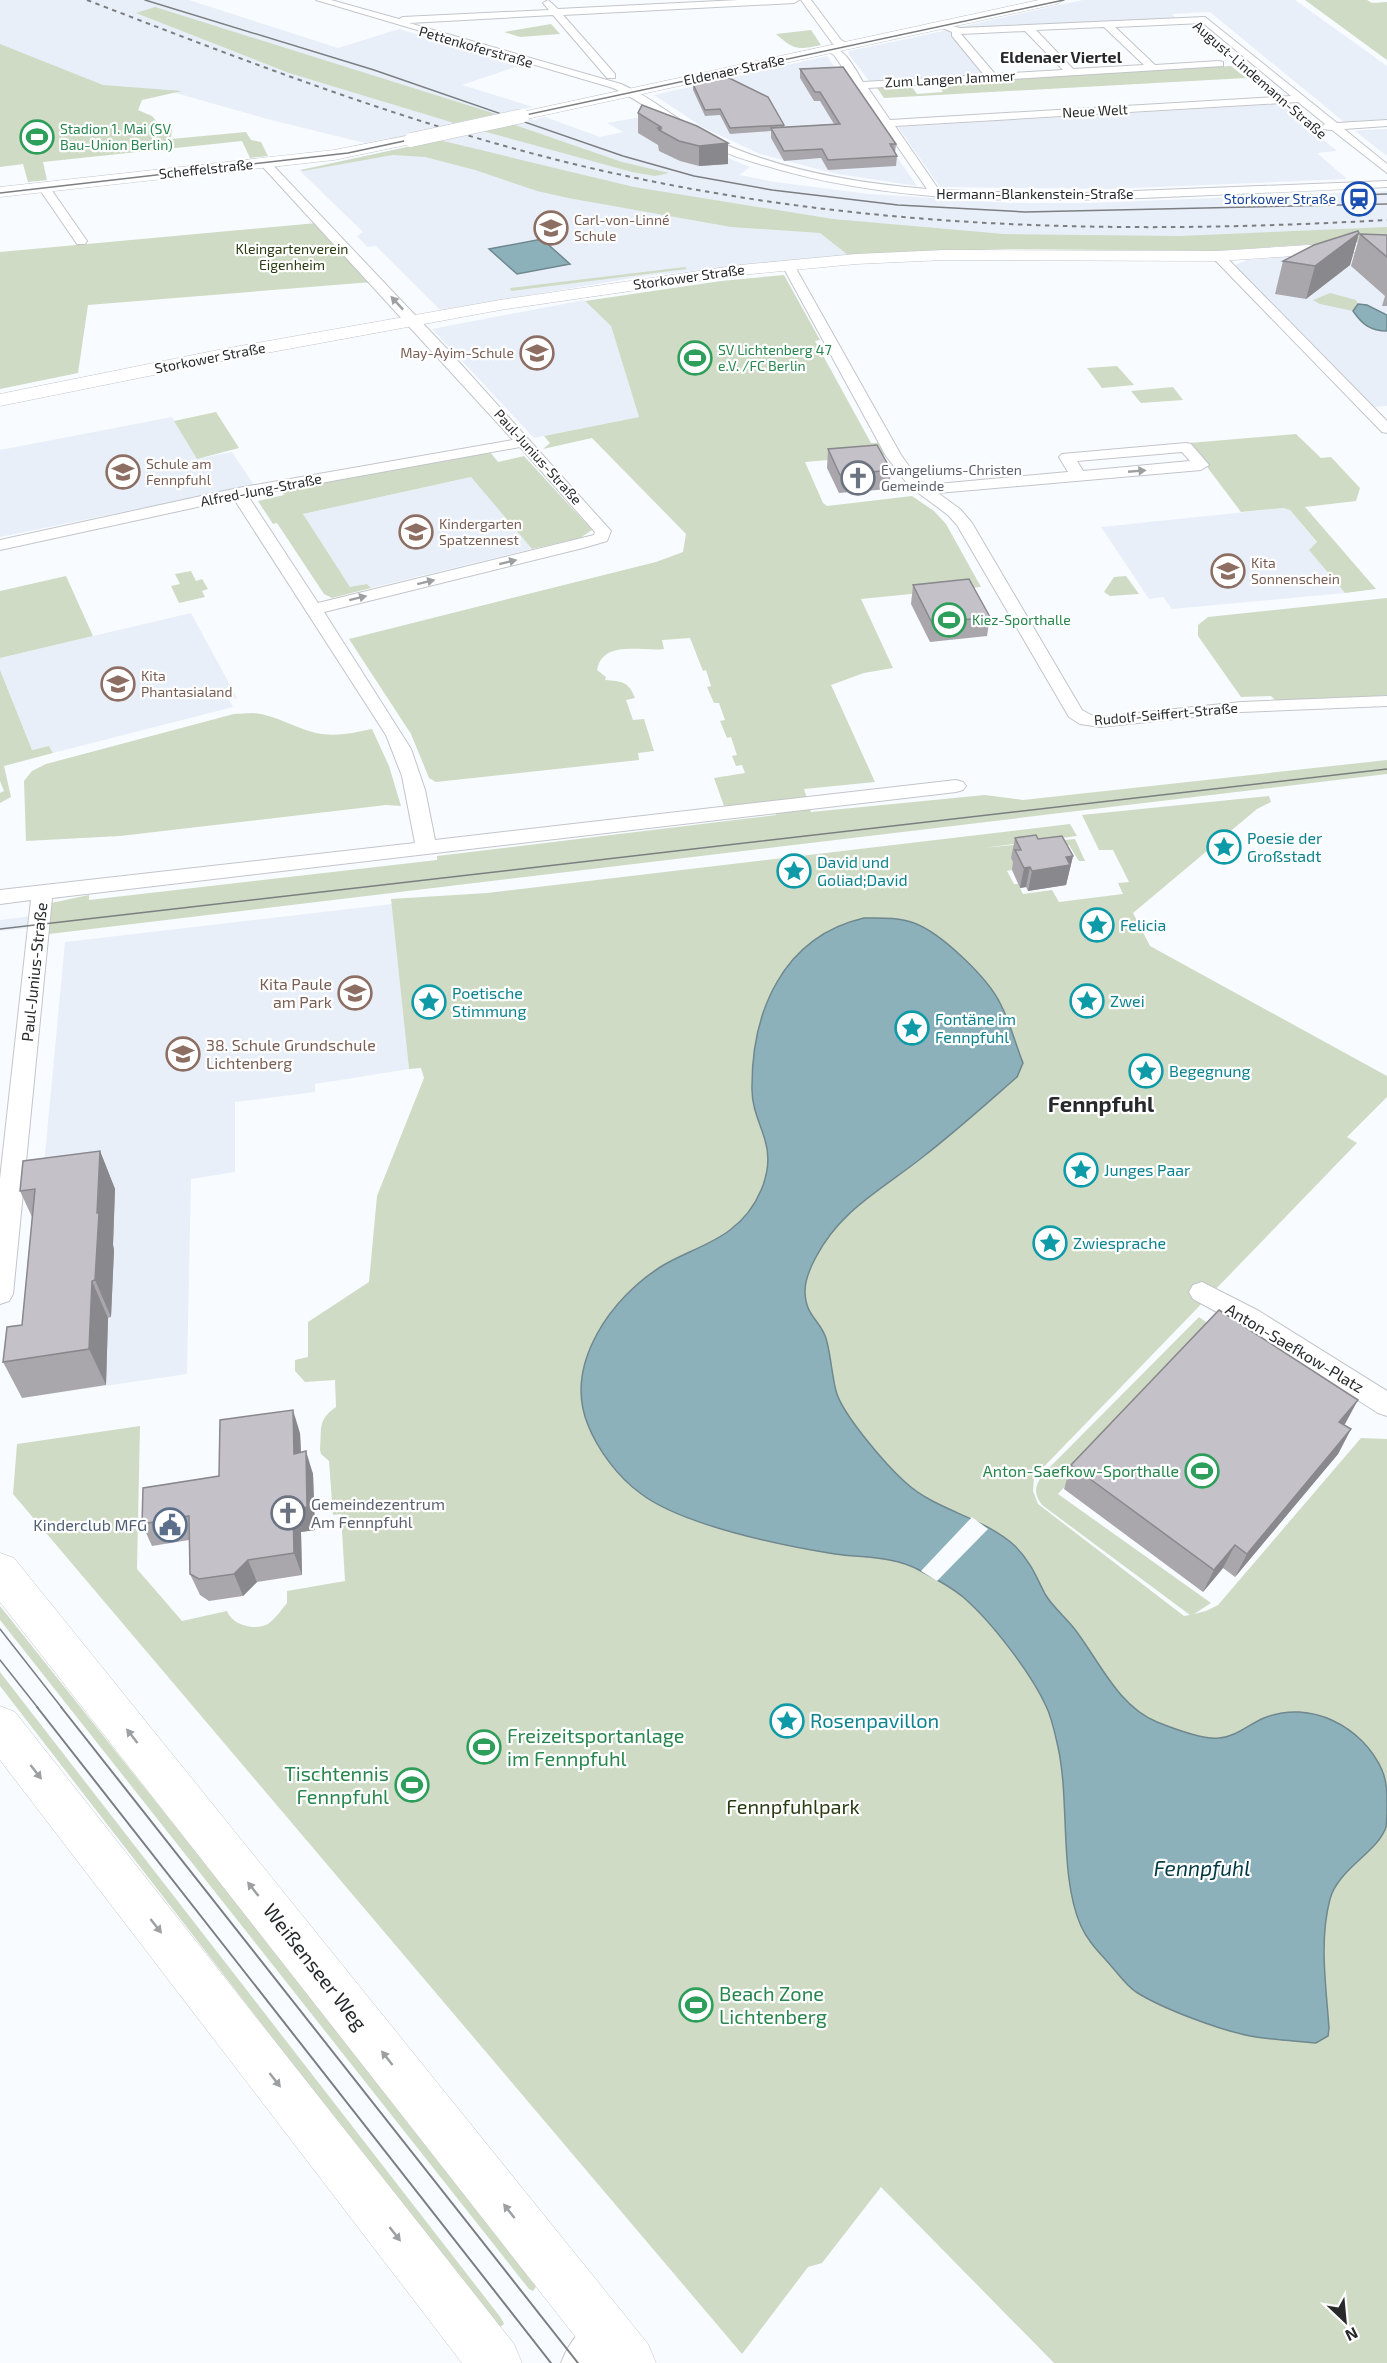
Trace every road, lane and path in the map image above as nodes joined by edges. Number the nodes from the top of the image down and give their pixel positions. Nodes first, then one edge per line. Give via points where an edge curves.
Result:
1 (321, 0) edge
2 (545, 0) edge
3 (794, 0) edge
4 (806, 0) edge
5 (1057, 0) edge
6 (555, 11) junction
7 (1189, 20) junction
8 (395, 22) junction
9 (1106, 24) junction
10 (943, 25) junction
11 (1028, 28) junction
12 (959, 31) junction
13 (837, 47) junction
14 (1223, 50) dead end
15 (600, 63) junction
16 (1219, 64) dead end
17 (1153, 68) junction
18 (565, 71) junction
19 (1071, 73) junction
20 (611, 76) dead end
21 (992, 77) junction
22 (860, 84) junction
23 (1269, 90) dead end
24 (632, 92) junction
25 (1302, 99) junction
26 (1281, 100) junction
27 (1296, 113) dead end
28 (888, 123) junction
29 (1387, 123) edge
30 (1335, 126) junction
31 (411, 140) joint
32 (1329, 141) dead end
33 (266, 163) junction
34 (1387, 170) edge
35 (1366, 172) dead end
36 (1384, 184) edge
37 (44, 187) junction
38 (0, 192) edge
39 (934, 194) junction
40 (81, 241) dead end
41 (1387, 245) edge
42 (1218, 256) junction
43 (788, 265) junction
44 (414, 321) junction
45 (0, 400) edge
46 (1387, 429) edge
47 (524, 442) junction
48 (1078, 476) junction
49 (924, 490) junction
50 (238, 493) junction
51 (0, 544) edge
52 (315, 609) junction
53 (1387, 701) edge
54 (956, 786) dead end
55 (426, 847) junction
56 (42, 891) junction
57 (6, 896) edge
58 (1203, 1292) dead end
59 (0, 1294) edge
60 (1387, 1405) edge
61 (0, 1571) edge
62 (0, 1726) edge
63 (605, 2353) edge
64 (495, 2363) edge

1 - 8 street, Pettenkoferstraße
2 - 6 street
3 - 6 street
4 - 13 street
5 - 10 main road, Eldenaer Straße
6 - 8 street
6 - 15 street
7 - 9 street
7 - 14 street, August-Lindemann-Straße
7 - 25 street, August-Lindemann-Straße via 1205,20
8 - 18 street, Pettenkoferstraße
9 - 11 street
9 - 17 street
10 - 12 street
10 - 13 main road, Eldenaer Straße
11 - 12 street
11 - 19 street
12 - 21 street via 955,34
13 - 22 street
13 - 24 main road, Eldenaer Straße
15 - 18 street
15 - 20 street
16 - 17 street, Zum Langen Jammer
17 - 19 street, Zum Langen Jammer
18 - 24 street, Pettenkoferstraße
19 - 21 street, Zum Langen Jammer
21 - 22 street, Zum Langen Jammer
22 - 28 street
23 - 26 street, August-Lindemann-Straße
24 - 31 main road, Eldenaer Straße, bridge
24 - 39 street, Hermann-Blankenstein-Straße via 700,137 753,159 828,180
25 - 26 street, Neue Welt
25 - 30 street, August-Lindemann-Straße
26 - 27 street, August-Lindemann-Straße
26 - 28 street, Neue Welt
28 - 39 street
29 - 30 street
30 - 32 street, August-Lindemann-Straße via 1313,127
30 - 34 street, August-Lindemann-Straße
31 - 33 main road, Scheffelstraße
33 - 37 main road, Scheffelstraße
44 -> 33 street, Paul-Junius-Straße
35 - 36 street
36 - 39 street, Hermann-Blankenstein-Straße via 1091,197
37 - 38 main road, Scheffelstraße
37 - 40 street
41 - 42 main road, Storkower Straße
42 - 43 main road, Storkower Straße via 975,254
42 - 46 street
43 - 44 main road, Storkower Straße via 656,280
43 - 49 street, Rudolf-Seiffert-Straße via 894,456 906,475
44 - 45 main road, Storkower Straße
44 - 47 street, Paul-Junius-Straße
47 - 50 street, Alfred-Jung-Straße
52 -> 47 street, Paul-Junius-Straße via 601,538 603,531
48 -> 48 street via 1156,469 1201,465 1186,447 1067,457
48 - 49 street
49 - 53 street, Rudolf-Seiffert-Straße via 964,523 1075,713 1086,720 1100,722 1241,707
50 - 51 street, Alfred-Jung-Straße
50 - 52 street
52 - 55 street via 405,754 418,793
54 - 55 street, Paul-Junius-Straße
55 - 56 street, Paul-Junius-Straße
56 - 57 street
56 - 59 street, Paul-Junius-Straße
58 - 60 street, Anton-Saefkow-Platz
63 -> 61 main road, Weißenseer Weg
62 -> 64 main road

